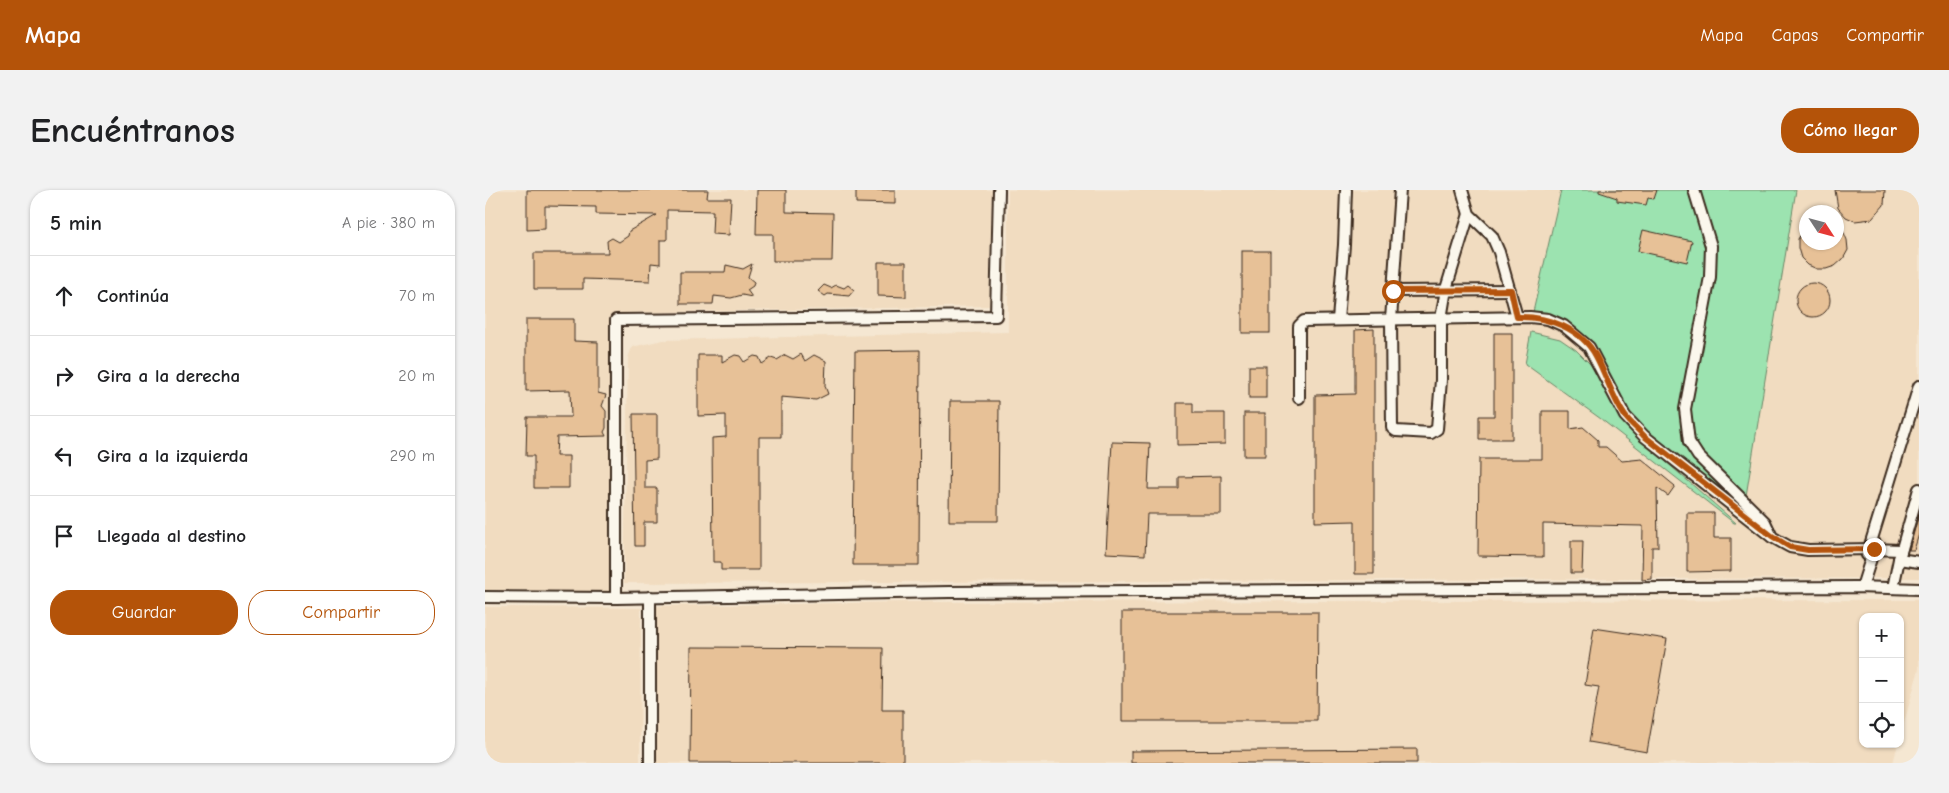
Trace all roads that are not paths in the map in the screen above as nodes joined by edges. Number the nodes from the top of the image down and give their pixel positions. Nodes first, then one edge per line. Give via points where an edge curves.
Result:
1 (999, 190) edge
2 (1345, 190) edge
3 (1400, 190) edge
4 (1462, 190) edge
5 (1694, 190) edge
6 (1469, 214) junction
7 (1446, 289) junction
8 (1511, 290) junction
9 (1393, 291) junction
10 (1517, 317) junction
11 (1441, 319) junction
12 (1338, 320) junction
13 (1391, 320) junction
14 (1919, 386) edge
15 (1299, 398) dead end
16 (1919, 406) edge
17 (1919, 489) edge
18 (1772, 536) junction
19 (1872, 549) junction
20 (1900, 555) junction
21 (1919, 562) edge
22 (1860, 587) junction
23 (1893, 588) junction
24 (1919, 589) edge
25 (485, 597) edge
26 (650, 597) junction
27 (616, 598) junction
28 (650, 763) edge

1 - 27 street via 996,316 616,320
2 - 12 street
3 - 9 street
4 - 6 street
5 - 18 street via 1711,246 1710,277 1685,409 1689,442 1698,456 1765,522
6 - 7 street
6 - 8 street via 1492,236
7 - 8 street
7 - 9 street
7 - 11 street
8 - 10 street
9 - 13 street
10 - 11 street
10 - 18 street via 1548,319 1581,338 1596,356 1625,416 1644,436
11 - 13 street
11 - 13 street via 1437,429 1431,433 1392,428
12 - 13 street
12 - 15 street via 1314,319 1299,326
14 - 19 street
16 - 19 street
17 - 20 street
18 - 19 street via 1790,547 1808,550
19 - 20 street
19 - 22 street
20 - 21 street
20 - 23 street
22 - 23 street
22 - 26 street via 949,592
23 - 24 street
25 - 27 street
26 - 27 street
26 - 28 street

